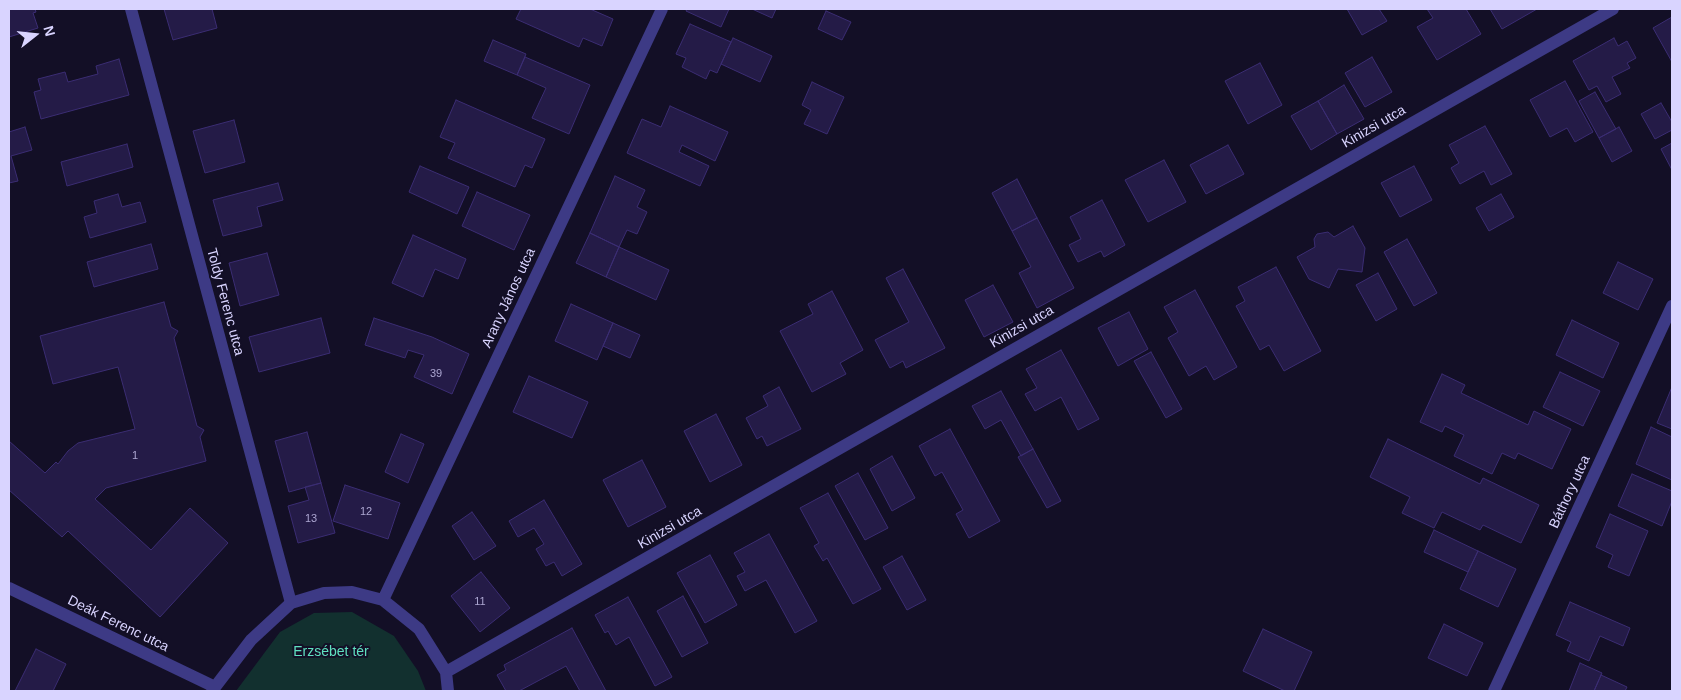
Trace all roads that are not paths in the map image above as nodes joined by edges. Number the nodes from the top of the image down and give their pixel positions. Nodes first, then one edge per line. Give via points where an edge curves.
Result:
1 (131, 9) edge
2 (662, 9) edge
3 (1613, 9) edge
4 (1672, 306) edge
5 (9, 588) edge
6 (383, 600) junction
7 (291, 603) junction
8 (446, 672) junction
9 (213, 689) edge
10 (448, 691) edge
11 (1494, 691) edge

1 - 7 street, Toldy Ferenc utca
2 - 6 street, Arany János utca
3 - 8 street, Kinizsi utca
4 - 11 street, Báthory utca
5 - 9 street, Deák Ferenc utca
6 - 7 street via 352,592 324,592
6 - 8 street via 419,629
7 - 9 street via 251,640
8 - 10 street

